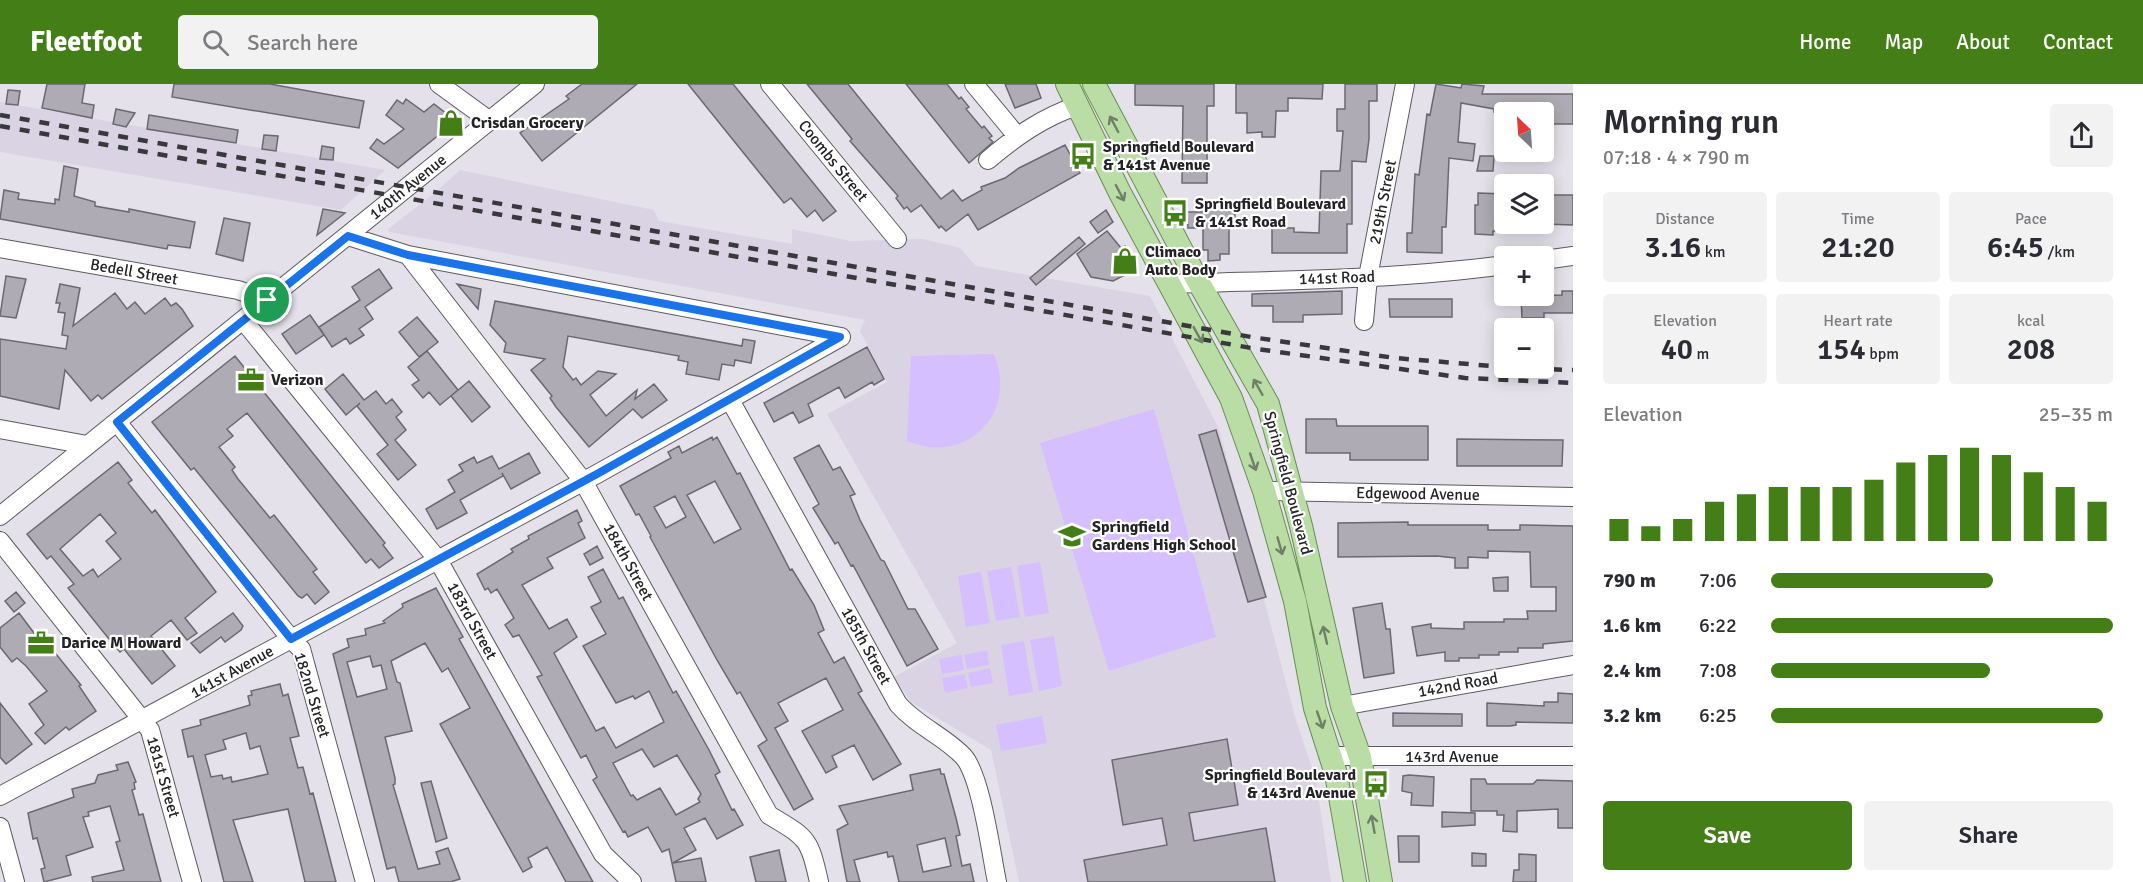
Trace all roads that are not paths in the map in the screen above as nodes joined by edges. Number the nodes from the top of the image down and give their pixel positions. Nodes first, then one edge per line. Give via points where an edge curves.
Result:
1 (439, 84) edge
2 (535, 84) edge
3 (770, 84) edge
4 (974, 84) edge
5 (1067, 84) edge
6 (1094, 84) edge
7 (1406, 84) edge
8 (1077, 106) junction
9 (490, 121) junction
10 (1017, 136) junction
11 (988, 160) dead end
12 (348, 236) junction
13 (897, 239) dead end
14 (0, 248) edge
15 (408, 255) junction
16 (1573, 256) edge
17 (1554, 259) edge
18 (1494, 266) edge
19 (1368, 277) junction
20 (1199, 283) junction
21 (1170, 284) junction
22 (267, 300) junction
23 (243, 320) junction
24 (1364, 321) dead end
25 (730, 400) junction
26 (117, 422) junction
27 (0, 429) edge
28 (87, 445) junction
29 (583, 481) junction
30 (1264, 491) junction
31 (1292, 492) junction
32 (1573, 497) edge
33 (0, 516) edge
34 (0, 541) edge
35 (438, 560) junction
36 (291, 639) junction
37 (1573, 665) edge
38 (1342, 706) junction
39 (142, 720) junction
40 (1332, 756) junction
41 (1573, 756) edge
42 (1360, 757) junction
43 (0, 796) edge
44 (0, 827) edge
45 (15, 882) edge
46 (192, 882) edge
47 (365, 882) edge
48 (632, 882) edge
49 (819, 882) edge
50 (997, 882) edge
51 (1355, 882) edge
52 (1381, 882) edge

1 - 9 street
2 - 9 street, 140th Avenue
3 - 13 street, Coombs Street
4 - 10 street
5 - 8 main road, Springfield Boulevard
20 -> 6 main road, Springfield Boulevard
7 - 19 street, 219th Street
8 - 10 street via 1057,112
8 -> 21 main road, Springfield Boulevard
9 - 12 street, 140th Avenue
10 - 11 street
12 - 15 street
12 - 22 street, 140th Avenue
14 - 22 street, Bedell Street via 238,290
15 - 25 street, 141st Avenue via 840,337
15 - 29 street, 184th Street
16 - 17 street
18 - 19 street, 141st Road
19 - 20 street, 141st Road
19 - 24 street, 219th Street
20 - 21 street, 141st Road
31 -> 20 main road, Springfield Boulevard via 1268,404
21 -> 30 main road, Springfield Boulevard via 1231,398
22 - 23 street, 140th Avenue
23 - 26 street, 140th Avenue
23 - 35 street, 183rd Street
25 - 29 street, 141st Avenue
25 - 50 street, 185th Street via 898,704 910,718 958,751 974,771
26 - 28 street, 140th Avenue
26 - 36 street, 182nd Street
27 - 28 street
28 - 33 street, 140th Avenue
29 - 35 street, 141st Avenue
29 - 49 street, 184th Street via 769,815 808,842
30 - 31 street, Edgewood Avenue
30 -> 40 main road, Springfield Boulevard via 1295,601 1315,708
31 - 32 street, Edgewood Avenue
38 -> 31 main road, Springfield Boulevard
34 - 39 street, 181st Street
35 - 36 street, 141st Avenue
35 - 48 street, 183rd Street via 603,854
36 - 39 street, 141st Avenue
36 - 47 street, 182nd Street via 301,649
37 - 38 street, 142nd Road
38 - 42 main road, Springfield Boulevard
39 - 43 street, 141st Avenue
39 - 46 street, 181st Street via 150,730
40 - 42 street, 143rd Avenue
40 - 51 main road, Springfield Boulevard
41 - 42 street, 143rd Avenue
52 -> 42 main road, Springfield Boulevard
44 - 45 street

